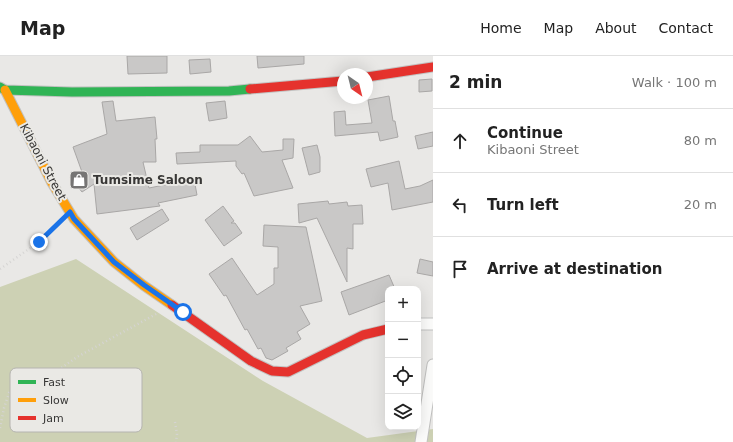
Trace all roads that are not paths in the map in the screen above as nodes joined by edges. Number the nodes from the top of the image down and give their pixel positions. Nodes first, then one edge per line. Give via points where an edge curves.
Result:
1 (433, 67) edge
2 (373, 76) edge
3 (337, 82) edge
4 (3, 89) edge
5 (421, 324) edge
6 (433, 324) edge
7 (385, 330) edge
8 (433, 366) edge
9 (421, 442) edge

1 - 2 street
3 - 4 street via 229,91 72,92
4 - 7 street, Kibaoni Street via 52,183 74,219 114,262 251,361 272,371 288,372 363,335
5 - 6 street
8 - 9 street

